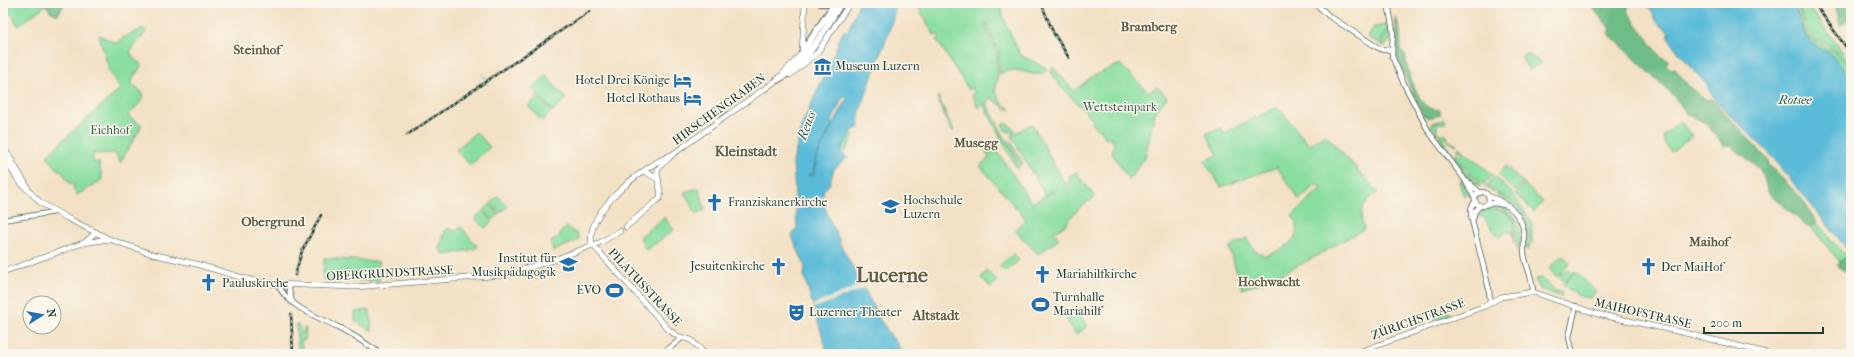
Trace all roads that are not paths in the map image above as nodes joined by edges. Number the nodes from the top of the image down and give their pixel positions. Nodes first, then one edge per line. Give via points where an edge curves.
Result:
1 (805, 3) edge
2 (821, 3) edge
3 (828, 3) edge
4 (835, 3) edge
5 (841, 3) edge
6 (850, 3) edge
7 (1315, 3) edge
8 (1388, 3) edge
9 (1392, 50) junction
10 (802, 53) junction
11 (777, 80) junction
12 (3, 146) edge
13 (673, 154) junction
14 (3, 156) edge
15 (644, 171) junction
16 (659, 180) junction
17 (1465, 180) junction
18 (29, 190) junction
19 (1480, 193) junction
20 (1488, 196) junction
21 (1475, 200) junction
22 (1488, 204) junction
23 (1480, 206) junction
24 (1508, 206) junction
25 (55, 212) junction
26 (3, 220) edge
27 (1473, 221) junction
28 (626, 227) dead end
29 (620, 231) dead end
30 (96, 232) junction
31 (109, 239) junction
32 (83, 243) junction
33 (592, 244) junction
34 (3, 272) edge
35 (278, 285) junction
36 (288, 285) junction
37 (1532, 292) junction
38 (292, 302) junction
39 (1490, 304) junction
40 (1576, 306) junction
41 (682, 338) junction
42 (381, 354) edge
43 (662, 354) edge
44 (705, 354) edge
45 (1354, 354) edge
46 (1573, 354) edge
47 (1771, 354) edge

1 - 10 main road
2 - 3 highway
4 - 10 highway
5 - 11 highway via 808,55 796,68
6 - 11 main road via 815,55 790,74
7 - 9 main road via 1329,16 1377,47
8 - 9 main road via 1393,31
9 - 17 main road via 1404,84 1426,128
10 - 11 main road
11 - 13 main road, HIRSCHENGRABEN
12 - 18 main road, OBERGRUNDSTRASSE
13 - 15 main road
13 - 16 main road via 659,167
14 - 18 main road, OBERGRUNDSTRASSE via 18,180
15 - 16 main road
15 - 33 main road via 604,209 591,229
16 - 28 main road via 659,199
17 - 19 main road
17 - 21 main road
18 - 25 main road, OBERGRUNDSTRASSE via 41,203
19 - 20 main road
19 - 21 main road
20 - 22 main road
20 - 24 main road via 1505,202
21 - 23 main road
21 - 27 main road via 1471,210
22 - 23 main road
22 - 24 main road
23 - 27 main road via 1475,210
24 - 37 main road via 1517,214 1523,227 1524,254 1532,280
25 - 26 main road
25 - 30 main road, OBERGRUNDSTRASSE
27 - 39 main road
29 - 33 main road, OBERGRUNDSTRASSE
30 - 31 main road, OBERGRUNDSTRASSE
30 - 32 main road
31 - 32 main road
31 - 35 main road, OBERGRUNDSTRASSE via 152,254
32 - 34 main road
33 - 36 main road, OBERGRUNDSTRASSE via 537,266 503,275 361,286
33 - 41 main road, PILATUSSTRASSE via 669,330
35 - 36 main road, OBERGRUNDSTRASSE
35 - 38 main road
36 - 38 main road
37 - 39 main road, MAIHOFSTRASSE via 1513,294
37 - 40 main road, MAIHOFSTRASSE
38 - 42 main road
39 - 45 main road, ZÜRICHSTRASSE
40 - 46 main road via 1569,337
40 - 47 main road, MAIHOFSTRASSE via 1597,314
41 - 43 main road
41 - 44 main road, PILATUSSTRASSE via 691,340

